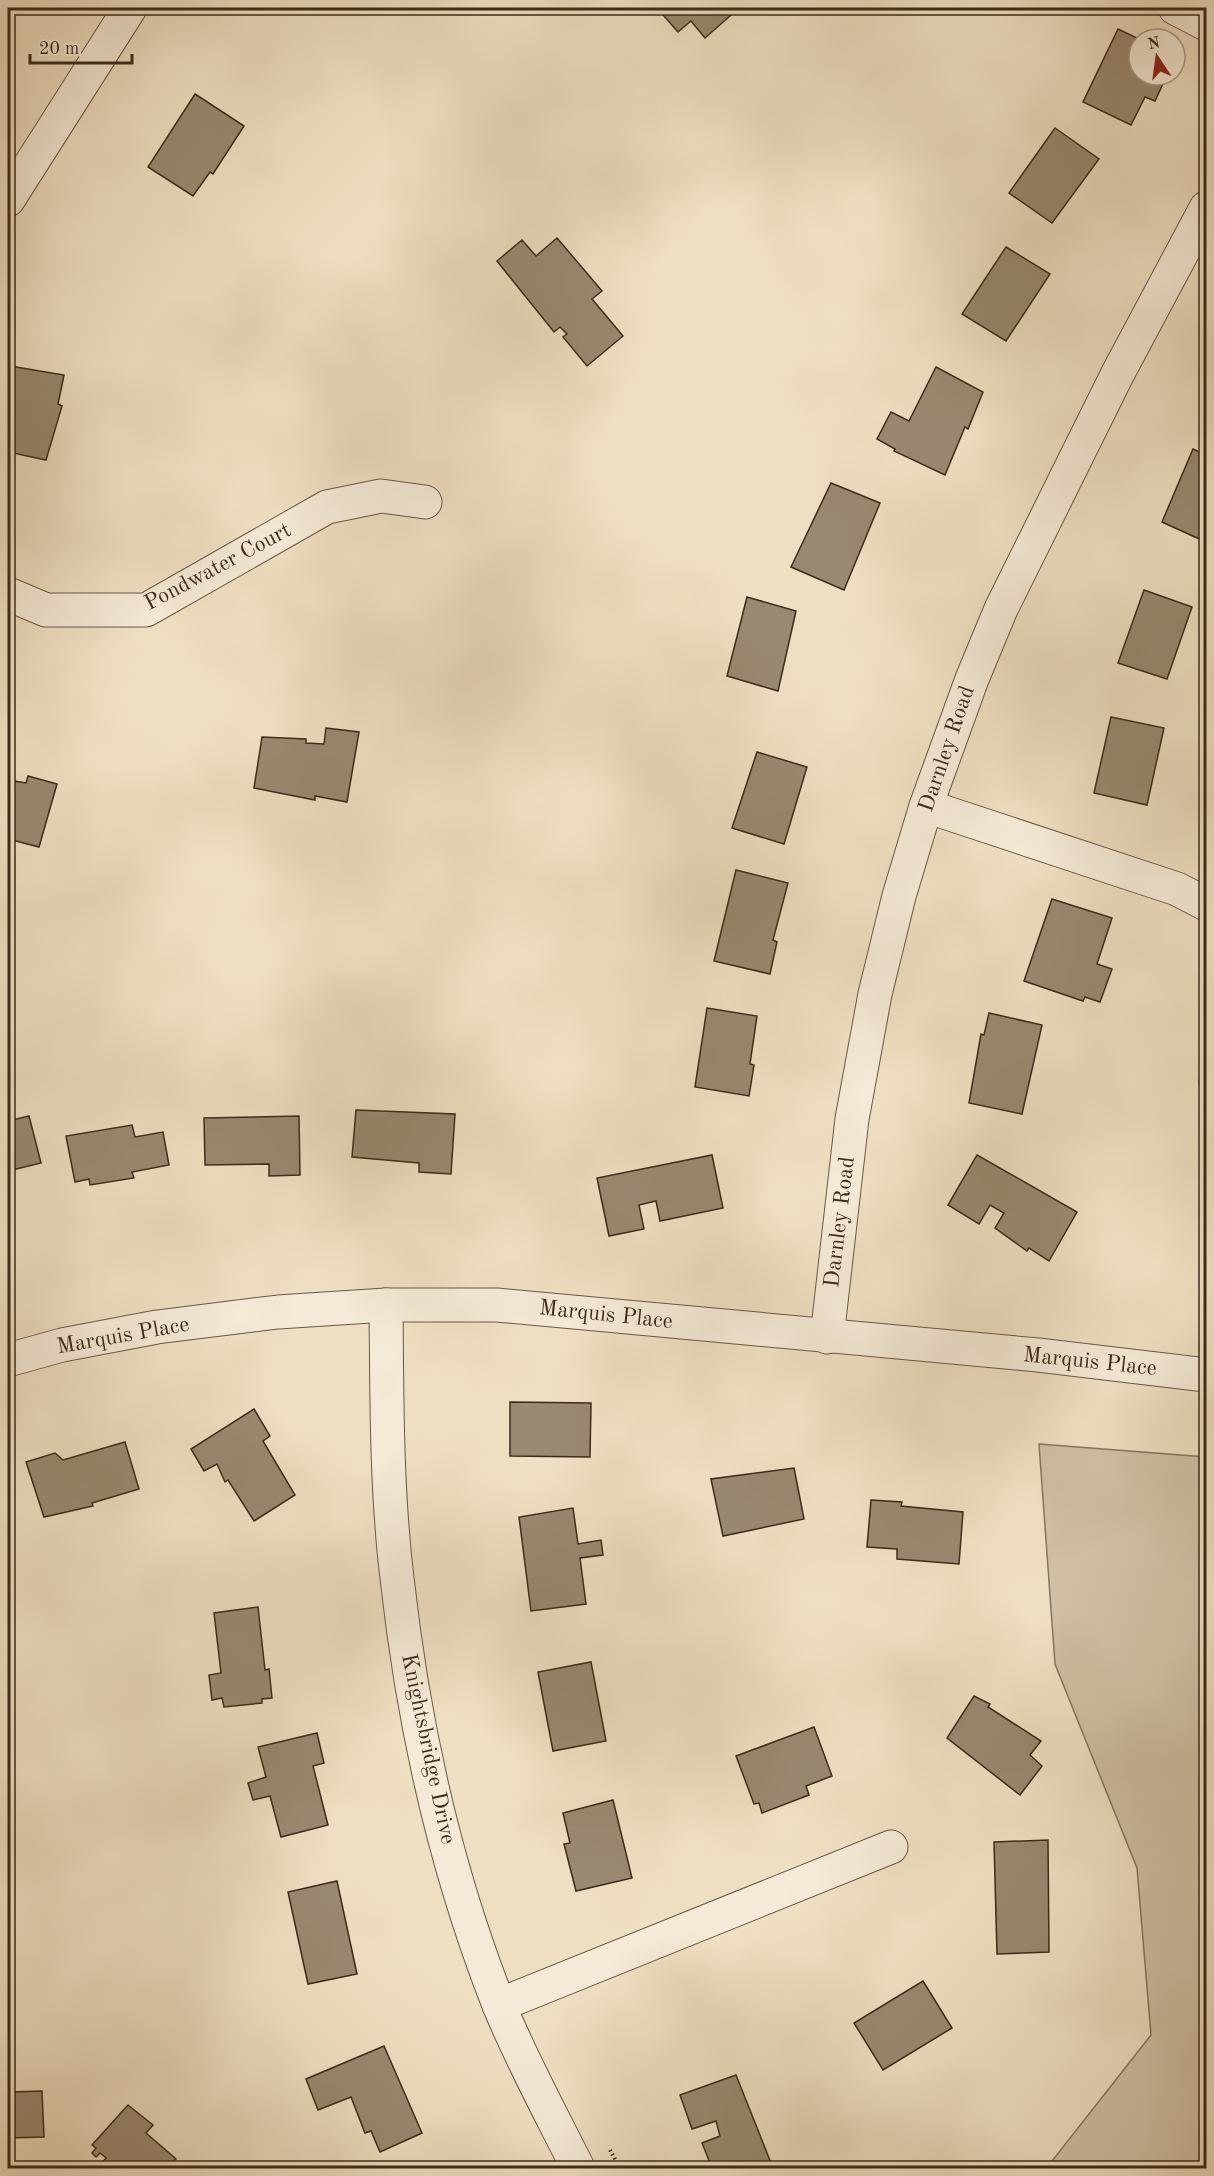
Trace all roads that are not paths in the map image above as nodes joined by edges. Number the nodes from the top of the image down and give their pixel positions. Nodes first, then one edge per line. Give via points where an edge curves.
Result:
1 (130, 8) edge
2 (1175, 8) edge
3 (1206, 24) edge
4 (8, 200) edge
5 (1206, 208) edge
6 (425, 502) dead end
7 (8, 594) edge
8 (926, 806) junction
9 (1206, 904) edge
10 (386, 1305) junction
11 (827, 1337) junction
12 (8, 1360) edge
13 (1206, 1375) edge
14 (891, 1847) dead end
15 (499, 2005) junction
16 (578, 2169) edge

1 - 4 street
2 - 3 street
5 - 8 street, Darnley Road via 1117,375 1001,609
6 - 7 street, Pondwater Court via 381,495 327,507 146,610 46,610
8 - 9 street via 1177,889
8 - 11 street, Darnley Road via 875,994 852,1119
10 - 11 street, Marquis Place via 496,1305
10 - 12 street, Marquis Place via 278,1312 157,1328 62,1345
10 - 15 street, Knightsbridge Drive via 388,1451 396,1575 409,1674 432,1789
11 - 13 street, Marquis Place via 1038,1355
14 - 15 street
15 - 16 street, Knightsbridge Drive

